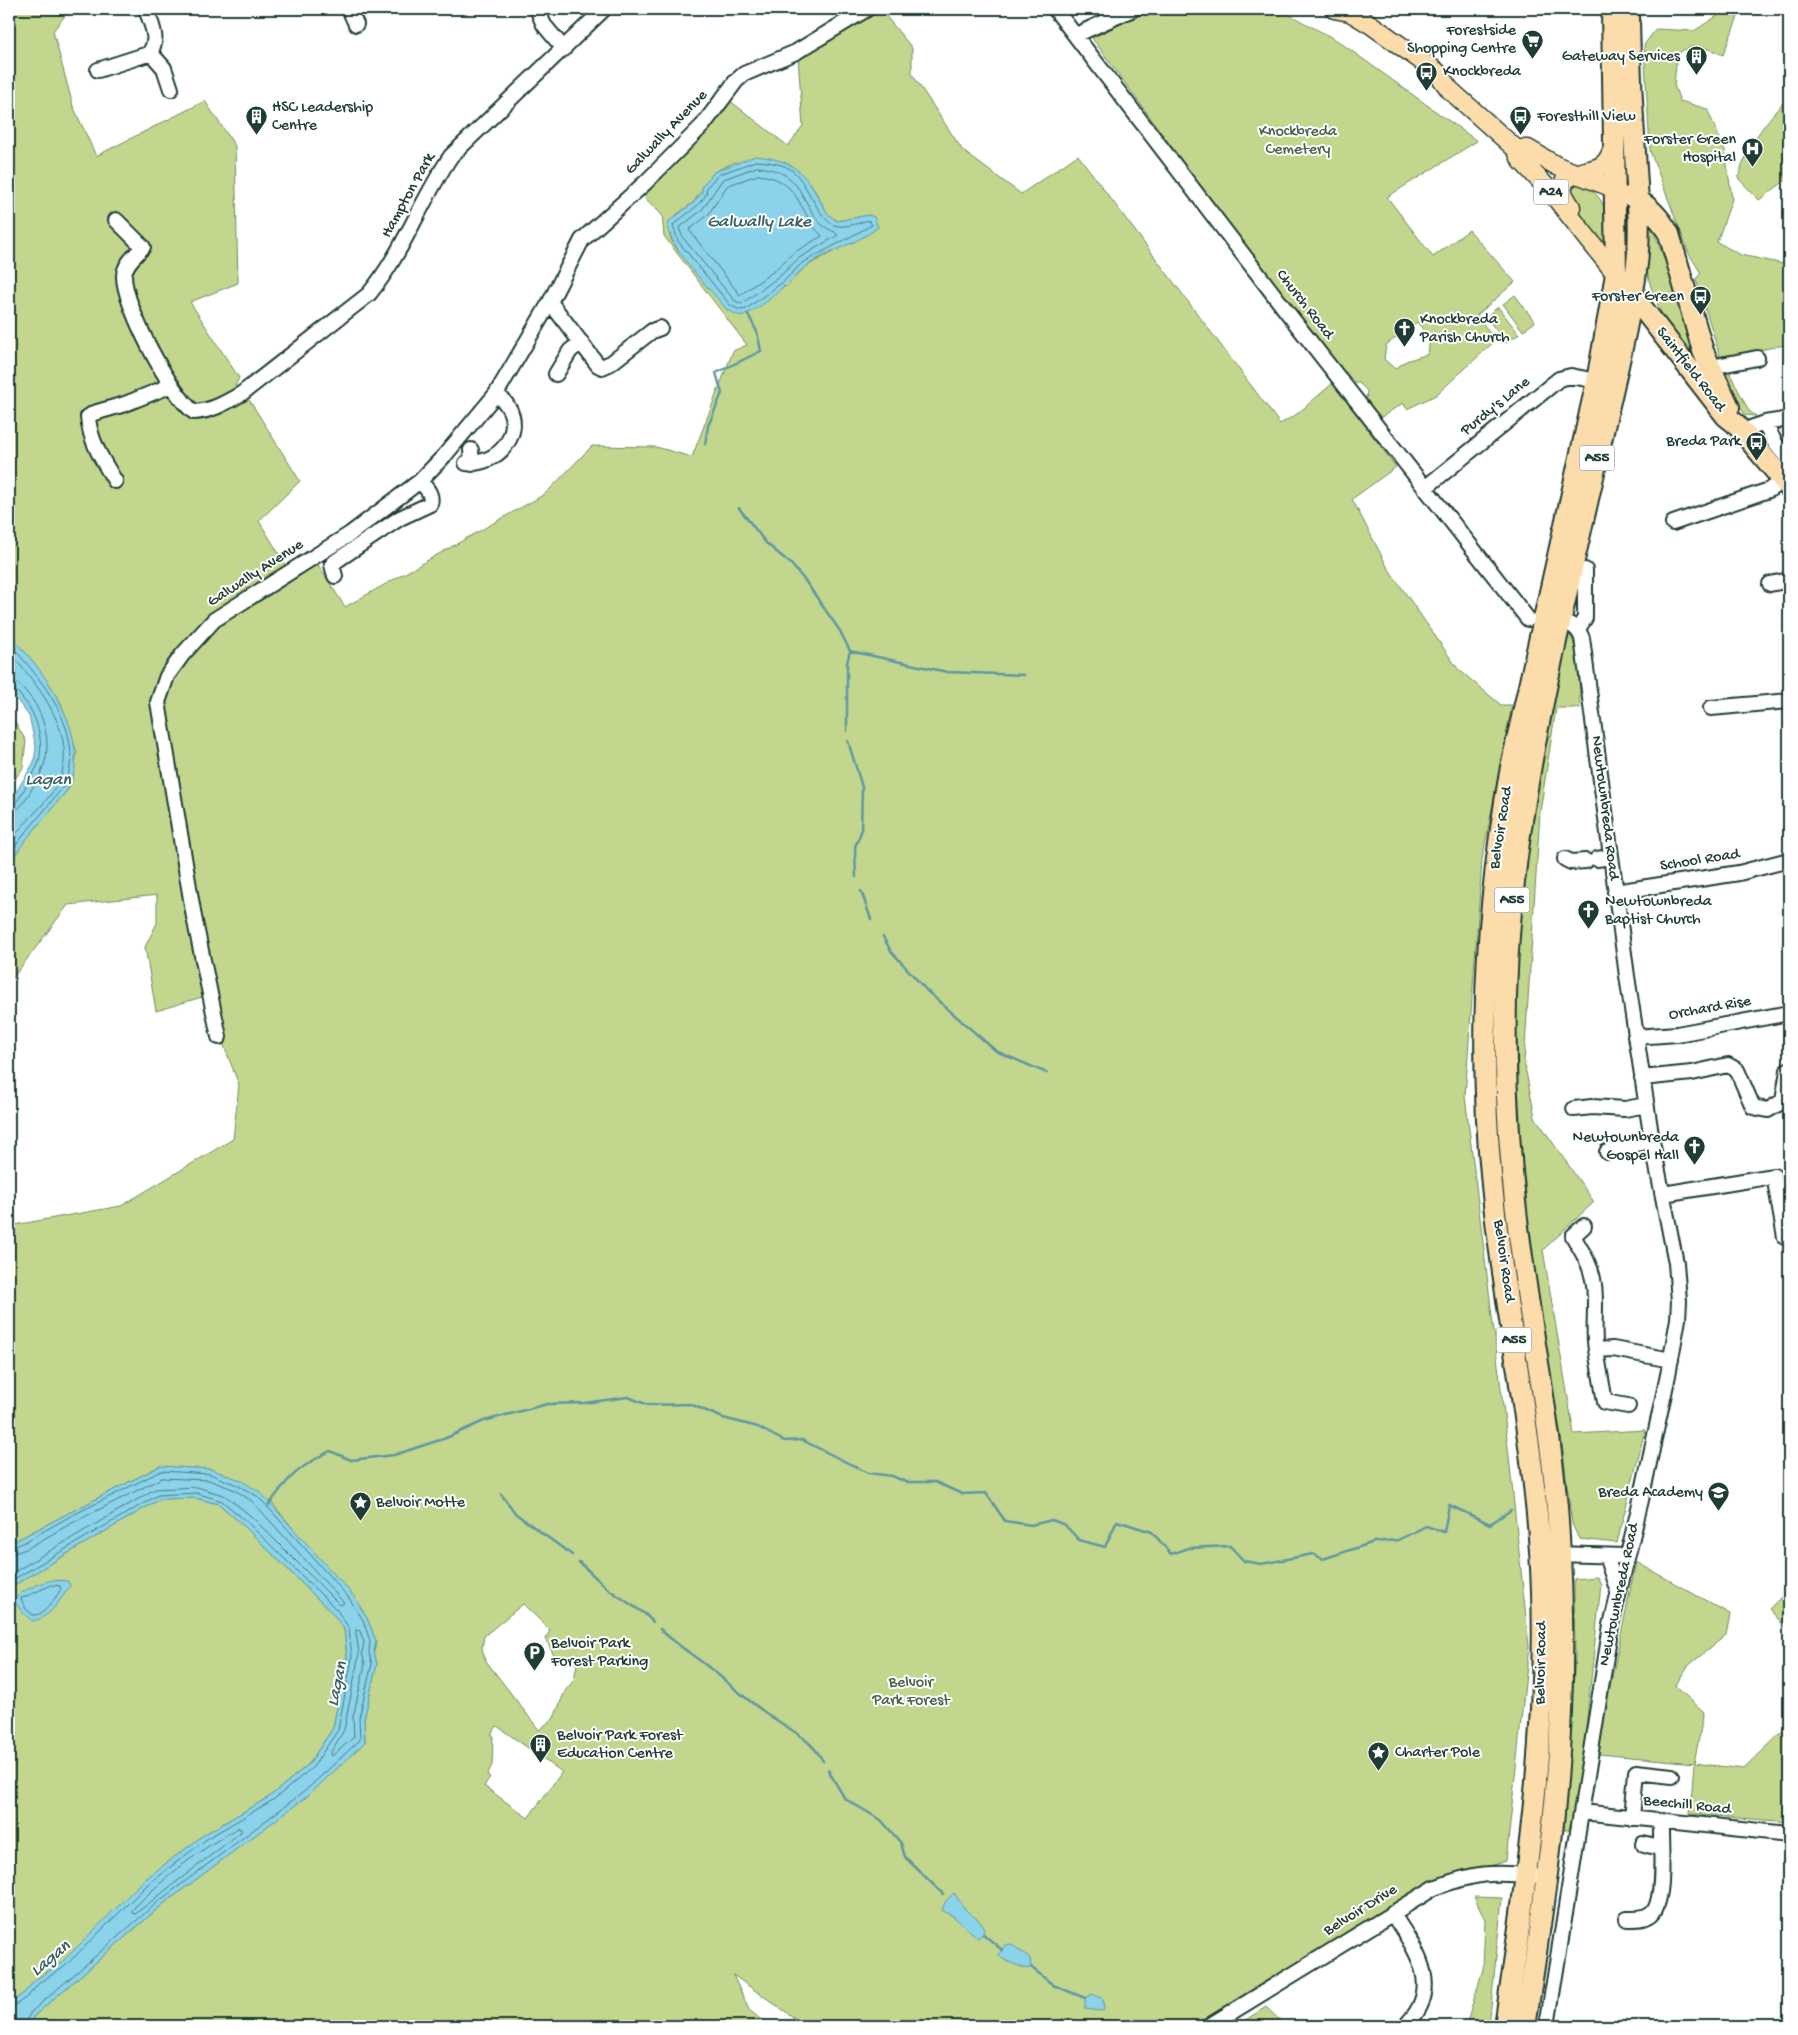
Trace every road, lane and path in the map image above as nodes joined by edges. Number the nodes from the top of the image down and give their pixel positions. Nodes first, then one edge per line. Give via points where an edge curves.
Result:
1 (146, 9) edge
2 (349, 9) edge
3 (537, 9) edge
4 (604, 9) edge
5 (867, 9) edge
6 (1055, 9) edge
7 (1133, 9) edge
8 (1335, 9) edge
9 (1612, 9) edge
10 (1629, 9) edge
11 (356, 24) dead end
12 (1076, 35) junction
13 (564, 49) junction
14 (150, 52) junction
15 (98, 70) dead end
16 (171, 89) dead end
17 (1614, 140) junction
18 (1516, 148) junction
19 (1575, 174) junction
20 (1616, 189) junction
21 (1638, 200) junction
22 (116, 220) dead end
23 (1586, 237) junction
24 (1616, 274) junction
25 (1632, 294) junction
26 (550, 302) junction
27 (660, 328) dead end
28 (1667, 340) junction
29 (581, 342) junction
30 (1622, 344) junction
31 (1757, 358) dead end
32 (563, 368) dead end
33 (1703, 374) junction
34 (1597, 381) junction
35 (172, 385) junction
36 (496, 394) junction
37 (1789, 418) edge
38 (1765, 423) junction
39 (1739, 428) junction
40 (470, 459) dead end
41 (1789, 460) edge
42 (115, 480) dead end
43 (420, 480) junction
44 (1786, 484) edge
45 (1425, 488) junction
46 (1673, 523) dead end
47 (1585, 570) dead end
48 (335, 576) dead end
49 (1789, 580) edge
50 (1770, 584) dead end
51 (1553, 622) junction
52 (1789, 701) edge
53 (1711, 708) dead end
54 (1565, 859) dead end
55 (1598, 859) junction
56 (1789, 860) edge
57 (1615, 892) junction
58 (1789, 1013) edge
59 (219, 1037) dead end
60 (1635, 1037) junction
61 (1788, 1070) dead end
62 (1642, 1078) junction
63 (1646, 1105) junction
64 (1574, 1108) dead end
65 (1652, 1141) junction
66 (1607, 1152) dead end
67 (1513, 1184) junction
68 (1492, 1186) junction
69 (1663, 1194) junction
70 (1584, 1226) dead end
71 (1785, 1237) dead end
72 (1596, 1350) junction
73 (1671, 1360) junction
74 (1628, 1406) dead end
75 (1550, 1554) junction
76 (1606, 1556) junction
77 (1627, 1556) junction
78 (1618, 1593) junction
79 (1672, 1776) dead end
80 (1582, 1812) junction
81 (1632, 1818) junction
82 (1661, 1821) junction
83 (1789, 1834) edge
84 (1643, 1844) dead end
85 (1660, 1848) junction
86 (1526, 1875) junction
87 (1546, 1878) junction
88 (1392, 1913) junction
89 (1627, 1919) dead end
90 (1209, 2026) edge
91 (1405, 2026) edge
92 (1505, 2026) edge
93 (1525, 2026) edge
94 (1547, 2026) edge

1 - 14 street via 155,36
2 - 11 street
3 - 13 street via 544,24
4 - 13 street, Hampton Park
5 - 26 street, Galwally Avenue via 796,52 744,74 703,125 582,240
6 - 12 street, Church Road
7 - 12 street
8 - 18 main road, Saintfield Road / A24 via 1350,12 1370,24 1436,71 1450,90
9 - 17 highway, A55
10 - 21 highway, A55
12 - 45 street, Church Road
13 - 35 street, Hampton Park via 451,156 432,184 383,277 369,294 241,394 208,411 194,412 185,406
14 - 15 street
14 - 16 street via 164,68
17 - 19 main road via 1607,162 1597,169
17 - 20 highway, A55
18 - 19 main road, Saintfield Road / A24 via 1528,149
18 - 23 main road, Saintfield Road / A24 via 1521,160
19 - 20 main road, Saintfield Road / A24
19 - 23 main road, A24 via 1564,182 1562,192 1585,225
20 - 21 highway, Saintfield Road / A24
20 - 24 highway, A55
21 - 25 highway, A55 via 1638,246
21 - 33 highway, Saintfield Road / A24 via 1658,216 1668,234
22 - 35 street via 143,248 126,267 125,283 136,320
23 - 24 main road, Saintfield Road / A24
24 - 25 highway, Saintfield Road / A24
24 - 34 highway, Newtownbreda Road / A55
25 - 28 highway, Saintfield Road / A24
25 - 30 highway, Newtownbreda Road / A55
26 - 29 street
26 - 36 street, Galwally Avenue
27 - 29 street via 605,366 598,365
28 - 30 highway via 1654,334 1639,333
28 - 33 highway, Saintfield Road / A24
29 - 32 street
30 - 51 highway, Newtownbreda Road / A55
31 - 33 street via 1721,365
33 - 39 highway, Saintfield Road / A24 via 1726,416
34 - 45 street, Purdy's Lane via 1571,376 1559,379
34 - 51 highway, Newtownbreda Road / A55
35 - 42 street via 88,417 89,432
36 - 40 street via 511,410 513,424 509,439 495,456 484,463
36 - 43 street, Galwally Avenue
37 - 38 street
38 - 39 street
38 - 41 street via 1775,444
39 - 44 highway, Saintfield Road / A24
43 - 48 street via 429,492 430,504 400,518 336,561 332,565
43 - 59 street, Galwally Avenue via 350,534 214,620 167,676 158,702 191,899
44 - 46 street
45 - 51 street, Church Road
47 - 51 street via 1585,618
49 - 50 street
51 - 55 street, Newtownbreda Road via 1584,647
51 - 67 highway, Belvoir Road / A55 via 1525,796 1509,932 1506,1057
51 - 68 highway, Belvoir Road / A55 via 1502,815 1489,923 1484,1032
52 - 53 street
54 - 55 street via 1571,862
55 - 57 street, Newtownbreda Road
56 - 57 street, School Road via 1740,873
57 - 60 street, Newtownbreda Road
58 - 60 street, Orchard Rise via 1678,1034
60 - 62 street, Newtownbreda Road
61 - 62 street via 1783,1101 1768,1110 1753,1107 1736,1070 1728,1065 1692,1073
62 - 63 street, Newtownbreda Road
63 - 64 street via 1624,1109
63 - 65 street, Newtownbreda Road
65 - 66 street
65 - 69 street, Newtownbreda Road
67 - 68 street
67 - 75 highway, Belvoir Road / A55 via 1552,1455
68 - 75 highway, Belvoir Road / A55 via 1528,1436
69 - 71 street via 1774,1176
69 - 73 street, Newtownbreda Road via 1676,1263 1679,1301
70 - 72 street via 1573,1236 1590,1266 1593,1280
72 - 73 street via 1613,1349
72 - 74 street via 1605,1402
73 - 77 street, Newtownbreda Road
75 - 76 street
75 - 86 highway, Belvoir Road / A55 via 1534,1824
75 - 87 highway, Belvoir Road / A55 via 1562,1649 1558,1769
76 - 77 street
76 - 78 street
77 - 78 street, Newtownbreda Road
78 - 80 street, Newtownbreda Road
79 - 81 street via 1636,1772
80 - 81 street, Beechill Road
80 - 94 street, Newtownbreda Road
81 - 82 street, Beechill Road
82 - 83 street, Beechill Road
82 - 85 street
84 - 85 street
85 - 89 street via 1657,1908 1644,1918
86 - 87 street, Belvoir Drive
86 - 88 street, Belvoir Drive via 1491,1872 1472,1875 1434,1888
86 - 92 highway, Belvoir Road / A55
87 - 93 highway, Belvoir Road / A55
88 - 90 street, Belvoir Drive
88 - 91 street via 1424,1969 1426,1988 1423,2002 1416,2016

